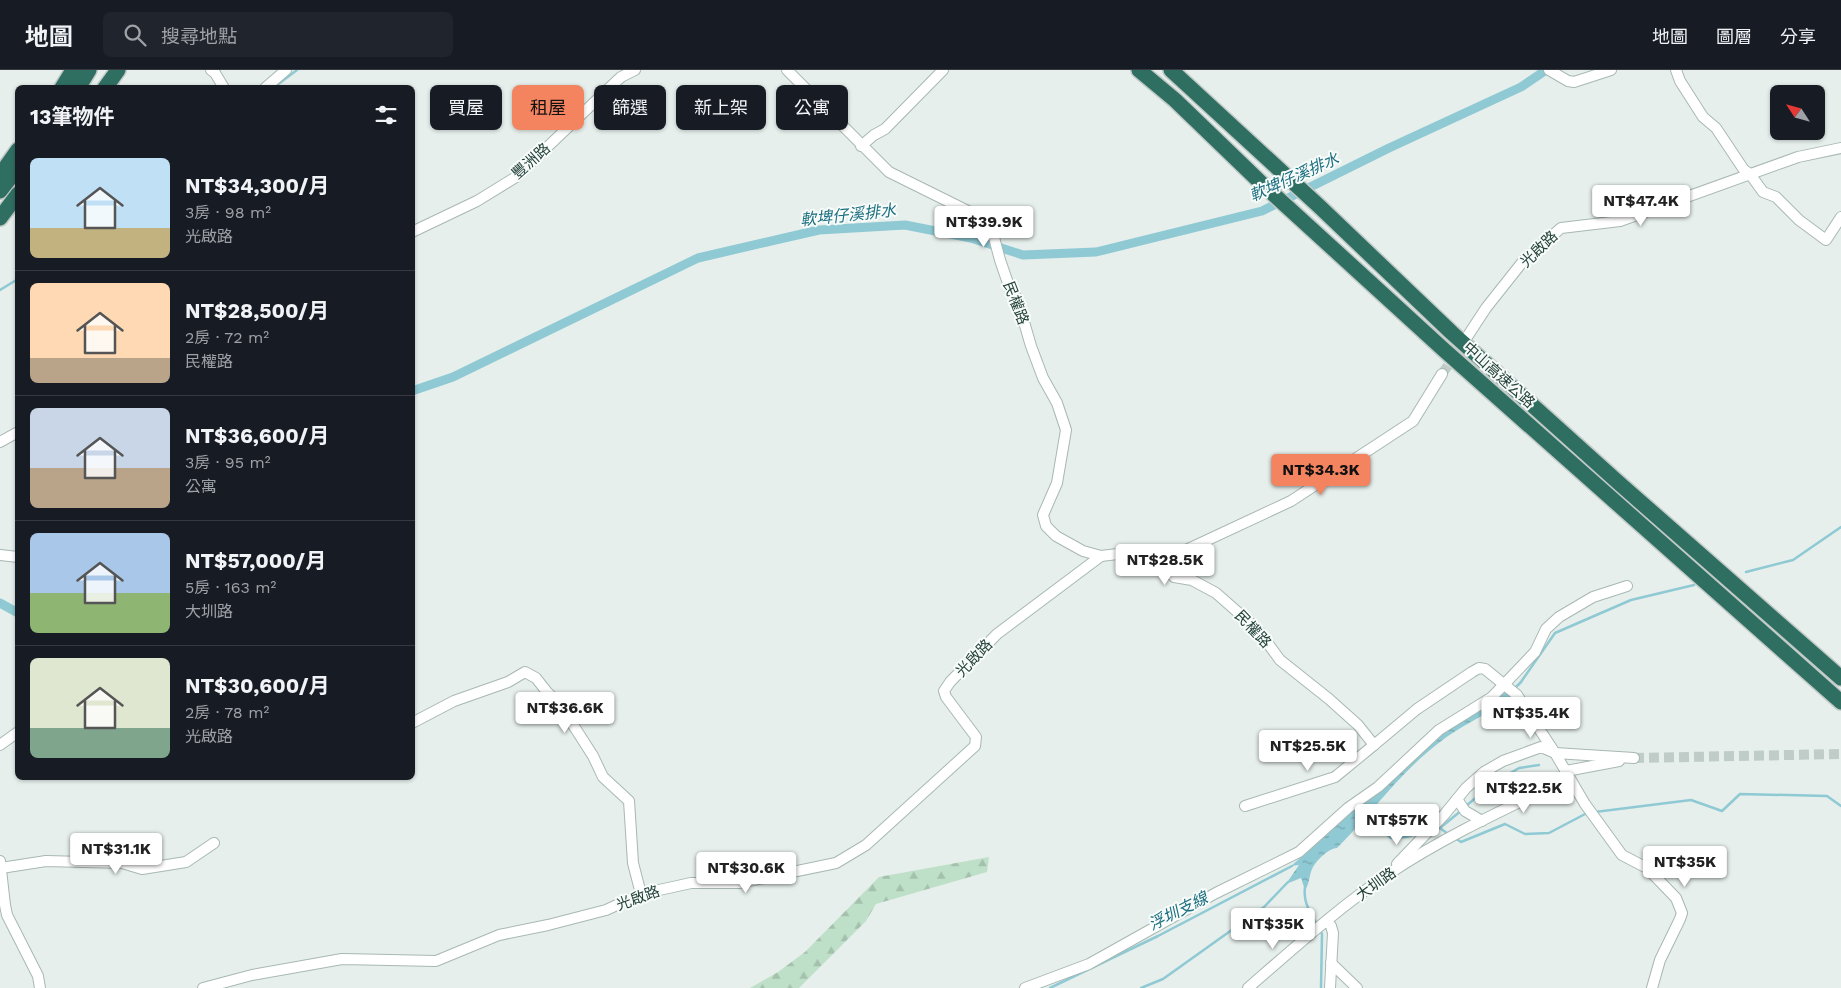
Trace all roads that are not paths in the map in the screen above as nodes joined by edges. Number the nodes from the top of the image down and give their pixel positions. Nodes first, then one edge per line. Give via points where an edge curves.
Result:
1 (73, 70) edge
2 (89, 70) edge
3 (108, 70) edge
4 (114, 70) edge
5 (118, 70) edge
6 (211, 70) edge
7 (286, 70) edge
8 (636, 70) edge
9 (787, 70) edge
10 (943, 70) edge
11 (1138, 70) edge
12 (1170, 70) edge
13 (1549, 70) edge
14 (1611, 70) edge
15 (1676, 70) edge
16 (622, 74) edge
17 (64, 85) edge
18 (80, 85) edge
19 (98, 85) edge
20 (103, 85) edge
21 (107, 85) edge
22 (222, 85) edge
23 (268, 85) edge
24 (861, 146) junction
25 (1841, 148) edge
26 (15, 154) edge
27 (15, 172) edge
28 (1750, 174) junction
29 (0, 175) edge
30 (0, 191) edge
31 (15, 198) edge
32 (15, 203) edge
33 (15, 210) edge
34 (1841, 217) edge
35 (0, 218) edge
36 (0, 222) edge
37 (0, 229) edge
38 (415, 231) edge
39 (1467, 337) tunnel mouth
40 (1442, 374) tunnel mouth
41 (15, 434) edge
42 (0, 442) edge
43 (0, 555) edge
44 (1101, 556) junction
45 (15, 557) edge
46 (1156, 560) junction
47 (1627, 586) dead end
48 (1841, 678) edge
49 (1510, 689) junction
50 (1841, 702) edge
51 (415, 721) edge
52 (15, 734) edge
53 (0, 745) edge
54 (1374, 745) junction
55 (1555, 753) junction
56 (1566, 771) junction
57 (1461, 805) junction
58 (1245, 806) dead end
59 (1482, 821) junction
60 (214, 843) dead end
61 (0, 864) edge
62 (1388, 874) junction
63 (641, 894) junction
64 (1325, 922) junction
65 (1332, 963) junction
66 (40, 988) edge
67 (204, 988) edge
68 (1025, 988) edge
69 (1248, 988) edge
70 (1330, 988) edge
71 (1358, 988) edge
72 (1652, 988) edge

1 - 17 highway
2 - 18 highway
3 - 19 highway
4 - 20 street
5 - 21 highway
6 - 22 street
7 - 23 street
8 - 16 street, 豐洲路
9 - 24 street
10 - 24 street via 885,128
11 - 50 highway, 中山高速公路 via 1175,100 1259,181 1553,447
12 - 48 highway, 中山高速公路 via 1320,207 1452,334
13 - 14 street via 1574,82
15 - 28 street via 1703,117 1716,128
16 - 38 street, 豐洲路 via 516,177 477,201
24 - 44 street, 民權路 via 889,172 986,220 992,230 1011,292 1018,298 1031,346 1066,430 1056,483 1043,515 1046,526 1070,544
25 - 28 street, 光啟路 via 1798,157
26 - 29 highway
27 - 30 highway
28 - 34 street via 1763,192 1776,197 1826,240
28 - 39 street, 光啟路 via 1620,221 1561,228 1524,260
31 - 35 highway
32 - 36 street
33 - 37 highway
40 - 46 street via 1413,421 1307,490 1263,515
41 - 42 street
43 - 45 street
44 - 46 street, 民權路 via 1126,552
44 - 63 street, 光啟路 via 996,634 950,682 944,691 946,697 976,737 975,746 866,845 836,863 801,871 739,883 691,883
46 - 54 street, 民權路 via 1174,577 1192,580 1216,593 1258,630 1280,660 1358,725
47 - 49 street via 1592,597 1559,617 1546,629
49 - 54 street via 1480,668 1417,709
49 - 55 street
49 - 68 street via 1439,730 1299,852 1216,893 1089,964
51 - 63 street via 454,701 508,682 525,672 532,674 569,716 603,777 629,801 633,863
52 - 53 street
54 - 58 street via 1335,777
55 - 56 street
55 - 56 street via 1634,758
55 - 57 street via 1541,748 1503,761 1466,788
56 - 59 street, 大圳路 via 1561,782
56 - 72 street via 1622,855 1647,868 1680,906 1680,919 1660,960
57 - 59 street
57 - 62 street via 1428,831
59 - 62 street, 大圳路
60 - 61 street via 186,862 142,869 122,863 46,860
61 - 66 street via 6,910 38,976
62 - 64 street, 大圳路
63 - 67 street, 光啟路 via 606,910 499,935 436,961 342,959 252,974
64 - 65 street via 1333,933
64 - 69 street, 大圳路
65 - 70 street
65 - 71 street

